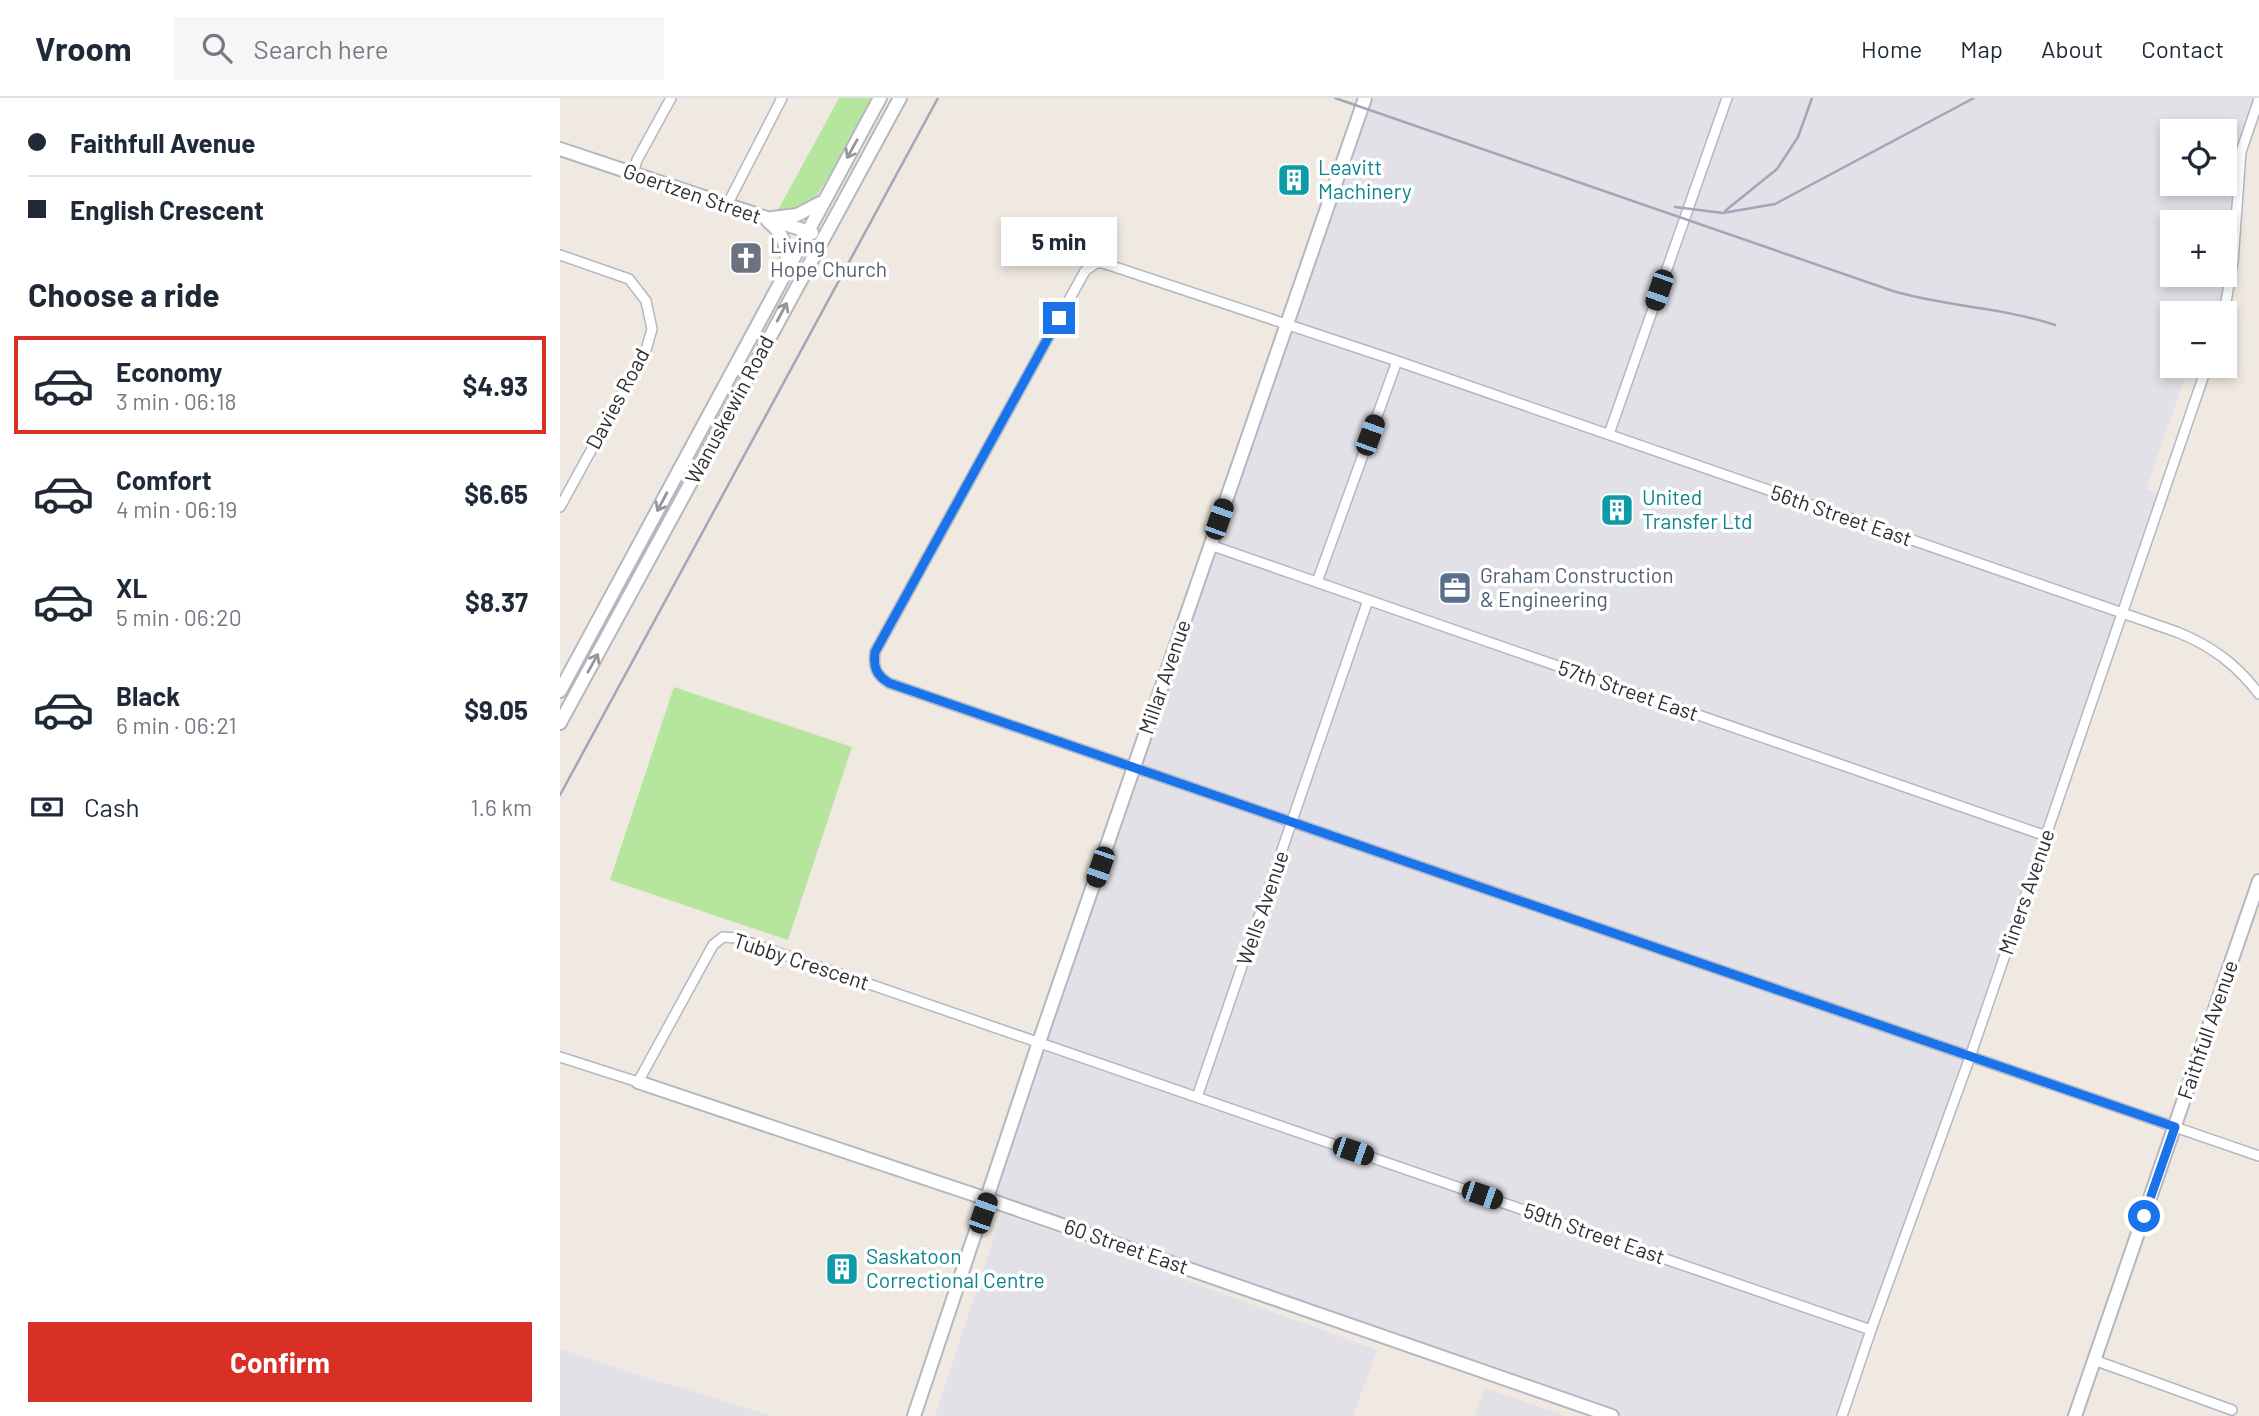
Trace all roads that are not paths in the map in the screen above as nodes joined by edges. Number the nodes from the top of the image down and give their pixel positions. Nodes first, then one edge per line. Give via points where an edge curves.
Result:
1 (671, 98) edge
2 (782, 98) edge
3 (880, 98) edge
4 (900, 98) edge
5 (1365, 98) edge
6 (1727, 98) edge
7 (2259, 99) edge
8 (560, 149) edge
9 (633, 174) junction
10 (824, 200) junction
11 (727, 205) junction
12 (765, 218) junction
13 (807, 232) junction
14 (824, 238) junction
15 (560, 255) edge
16 (787, 269) junction
17 (2226, 301) edge
18 (1286, 325) junction
19 (1396, 361) junction
20 (2203, 378) edge
21 (1609, 435) junction
22 (560, 507) edge
23 (1210, 545) junction
24 (1317, 582) junction
25 (1368, 600) junction
26 (2122, 614) junction
27 (560, 691) edge
28 (2259, 694) edge
29 (560, 723) edge
30 (1134, 768) junction
31 (1293, 822) junction
32 (2046, 836) junction
33 (2259, 881) edge
34 (1039, 1042) junction
35 (560, 1057) edge
36 (1970, 1057) junction
37 (638, 1083) junction
38 (1197, 1097) junction
39 (2175, 1127) junction
40 (2259, 1156) edge
41 (987, 1199) junction
42 (1871, 1330) junction
43 (2094, 1360) junction
44 (2232, 1409) dead end
45 (914, 1416) edge
46 (1612, 1416) edge
47 (1842, 1416) edge
48 (2075, 1416) edge

1 - 9 street
2 - 11 street
3 -> 10 street, Wanuskewin Road
4 - 14 street, Wanuskewin Road
5 - 18 street, Millar Avenue
6 - 21 street
7 - 17 street via 2241,152
8 - 9 street, Goertzen Street
9 - 11 street, Goertzen Street
10 - 12 street via 797,215
10 - 13 street, Wanuskewin Road
11 - 12 street, Goertzen Street
12 - 13 street, Goertzen Street
12 - 16 street via 787,244
13 - 14 street, Goertzen Street
13 - 16 street, Wanuskewin Road
29 -> 14 street, Wanuskewin Road
15 - 22 street, Davies Road via 629,279 646,301 652,328 646,350
16 -> 27 street, Wanuskewin Road
18 - 19 street, 56th Street East
18 - 23 street, Millar Avenue
18 - 30 street, 56th Street East via 1110,264 1089,266 875,652 876,671 889,683
19 - 21 street, 56th Street East
19 - 24 street
20 - 26 street, Miners Avenue
21 - 26 street, 56th Street East
23 - 24 street, 57th Street East
23 - 30 street, Millar Avenue
24 - 25 street, 57th Street East
25 - 31 street, Wells Avenue
25 - 32 street, 57th Street East
26 - 28 street, 56th Street East via 2213,649 2242,672
26 - 32 street, Miners Avenue
30 - 31 street
30 - 34 street, Millar Avenue
31 - 36 street
31 - 38 street, Wells Avenue
32 - 36 street, Miners Avenue
33 - 39 street, Faithfull Avenue
34 - 37 street, Tubby Crescent via 723,937 713,945
34 - 38 street, 59th Street East
34 - 41 street, Millar Avenue
35 - 37 street
36 - 39 street
36 - 42 street, Miners Avenue
37 - 41 street, 60 Street East
38 - 42 street, 59th Street East
39 - 40 street
39 - 43 street, Faithfull Avenue
41 - 45 street, Millar Avenue
41 - 46 street, 60 Street East
42 - 47 street, Miners Avenue
43 - 44 street
43 - 48 street, Faithfull Avenue

